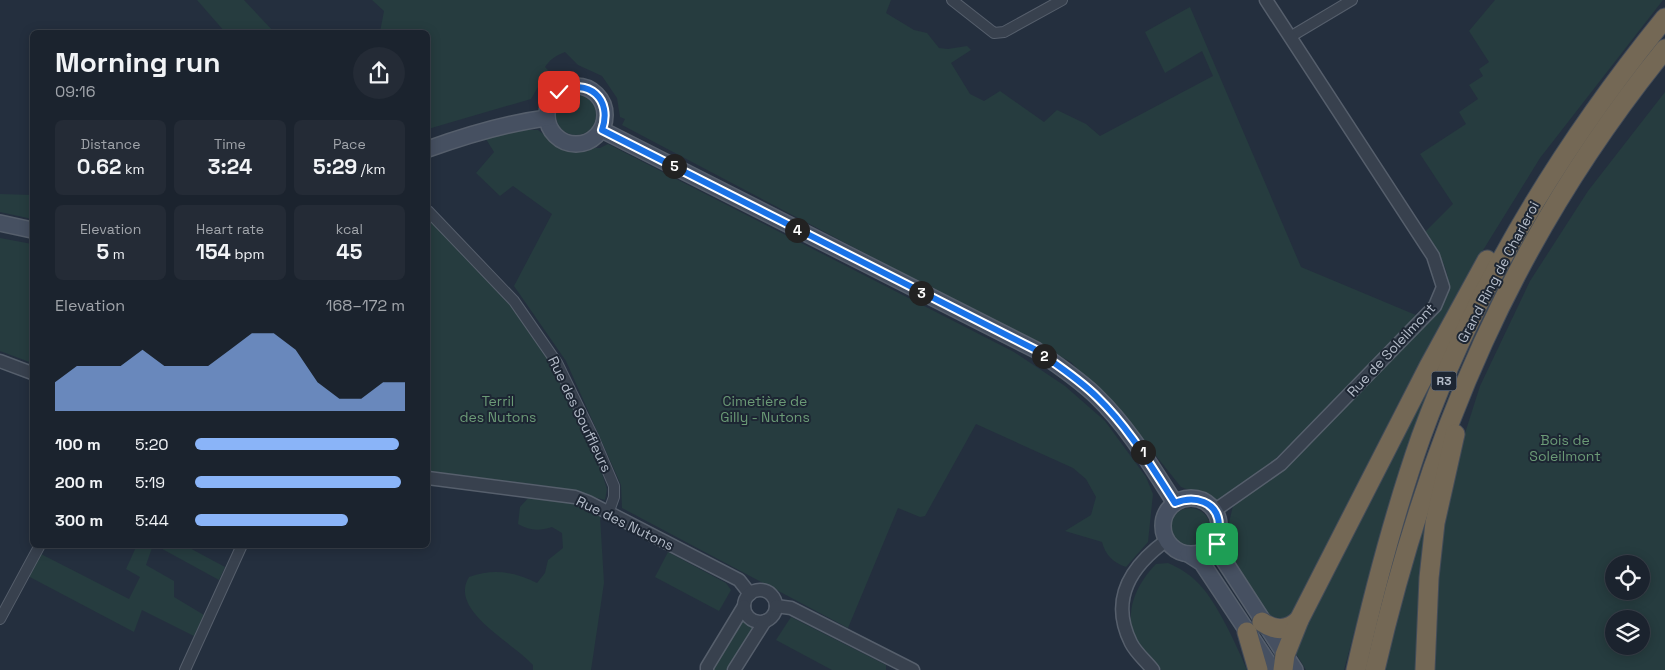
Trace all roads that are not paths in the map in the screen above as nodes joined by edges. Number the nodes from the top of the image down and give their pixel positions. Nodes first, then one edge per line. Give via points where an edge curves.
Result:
1 (952, 0) edge
2 (1062, 0) edge
3 (1266, 0) edge
4 (1352, 0) edge
5 (1665, 18) edge
6 (1290, 37) junction
7 (1665, 49) edge
8 (1590, 116) junction
9 (547, 118) junction
10 (602, 130) junction
11 (430, 147) edge
12 (430, 213) edge
13 (0, 223) edge
14 (30, 230) edge
15 (0, 361) edge
16 (30, 372) edge
17 (1466, 376) junction
18 (430, 478) edge
19 (1175, 503) junction
20 (1214, 510) junction
21 (609, 512) junction
22 (1216, 537) junction
23 (1167, 540) junction
24 (38, 548) edge
25 (241, 548) edge
26 (1188, 554) junction
27 (750, 594) junction
28 (744, 606) junction
29 (776, 606) junction
30 (0, 619) edge
31 (1299, 620) junction
32 (765, 621) junction
33 (1255, 627) junction
34 (1288, 665) edge
35 (185, 670) edge
36 (708, 670) edge
37 (734, 670) edge
38 (913, 670) edge
39 (1153, 670) edge
40 (1258, 670) edge
41 (1274, 670) edge
42 (1356, 670) edge
43 (1375, 670) edge
44 (1425, 670) edge

1 - 2 street via 994,32 1004,32
3 - 6 street, Rue de Soleilmont
4 - 6 street
5 - 8 highway, Grand Ring de Charleroi / R3
6 - 20 street, Rue de Soleilmont via 1433,256 1442,287 1435,306 1281,464
7 - 17 highway, Grand Ring de Charleroi / R3 via 1605,128 1561,195 1495,312
8 - 31 highway via 1562,141 1502,233 1429,366
8 - 42 highway, Grand Ring de Charleroi / R3 via 1512,239 1478,303 1448,372 1399,504
9 - 10 main road via 554,135 570,144 588,142
9 - 10 main road via 548,108 559,92 578,86 587,88 602,102 605,111
9 - 11 main road via 469,134
10 - 19 main road via 1036,350 1098,397 1145,455
12 - 21 street, Rue des Souffleurs via 514,302 558,363 614,486
13 - 14 main road
15 - 16 street
17 - 43 highway, Grand Ring de Charleroi / R3 via 1418,508
17 - 44 highway via 1466,401 1445,470 1434,523
18 - 21 street, Rue des Nutons via 575,497
19 - 20 main road via 1196,499
19 - 23 main road via 1165,516 1163,532
20 - 22 main road via 1219,524
21 - 27 street, Rue des Nutons via 739,580
22 - 26 main road via 1210,547 1200,553
22 - 33 main road
23 - 26 main road via 1172,547
23 - 39 street via 1134,570 1125,587 1122,604 1123,623 1132,644
24 - 30 street
25 - 35 street
26 - 33 main road via 1202,563
27 - 28 street
27 - 29 street via 762,590 767,592
28 - 32 street via 749,617
28 - 36 street
29 - 32 street via 774,615
29 - 38 street via 791,608
31 - 33 highway via 1291,627 1281,629
31 - 34 highway
32 - 37 street
33 - 34 main road
33 - 40 highway
33 - 41 main road

